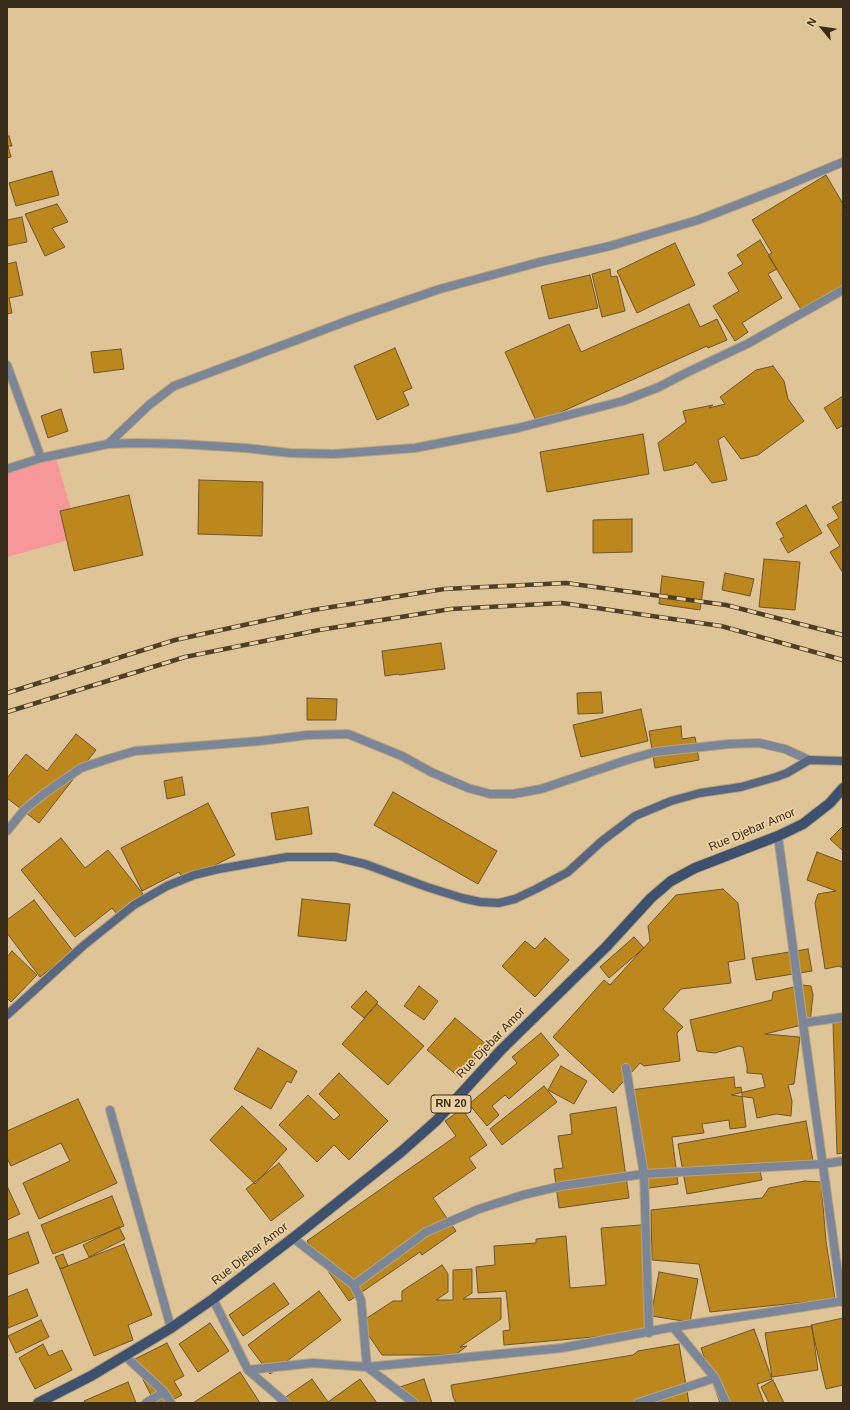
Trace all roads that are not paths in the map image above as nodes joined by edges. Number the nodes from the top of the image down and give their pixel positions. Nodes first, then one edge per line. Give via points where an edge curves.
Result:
1 (843, 162) edge
2 (843, 290) edge
3 (7, 365) edge
4 (108, 444) junction
5 (41, 458) junction
6 (7, 468) edge
7 (809, 760) junction
8 (843, 761) edge
9 (843, 788) edge
10 (7, 831) edge
11 (778, 836) junction
12 (7, 1015) edge
13 (843, 1017) edge
14 (802, 1023) junction
15 (626, 1068) dead end
16 (110, 1110) dead end
17 (843, 1161) edge
18 (822, 1164) junction
19 (644, 1174) junction
20 (293, 1238) junction
21 (354, 1285) junction
22 (213, 1299) junction
23 (843, 1302) edge
24 (673, 1327) junction
25 (171, 1328) junction
26 (649, 1333) junction
27 (125, 1356) junction
28 (367, 1367) junction
29 (248, 1370) junction
30 (715, 1378) junction
31 (164, 1392) junction
32 (38, 1403) edge
33 (146, 1403) edge
34 (171, 1403) edge
35 (286, 1403) edge
36 (414, 1403) edge
37 (638, 1403) edge
38 (726, 1403) edge

1 - 4 street via 698,220 610,246 440,288 174,386 149,405
2 - 4 street via 749,343 660,387 623,401 518,428 415,448 334,454 290,454 180,444
3 - 5 street
4 - 5 street
5 - 6 street
7 - 8 street
7 - 10 street via 785,749 759,743 730,744 655,752 541,789 513,794 490,794 468,788 348,734 308,735 136,751 108,759 81,768 45,793 26,809
7 - 12 street via 787,773 671,801 635,816 568,872 522,896 499,903 462,898 366,864 335,857 287,857 194,875 167,886 134,905 83,946
9 - 11 main road, Rue Djebar Amor / RN 20 via 830,803 802,824
11 - 14 street
11 - 20 main road, Rue Djebar Amor / RN 20 via 695,868 672,881 652,898 496,1056 436,1121
13 - 14 street
14 - 18 street
15 - 19 street
16 - 25 street
17 - 18 street
18 - 19 street
18 - 23 street
19 - 21 street via 546,1190 479,1209 426,1232
19 - 26 street
20 - 21 street
20 - 22 main road, Rue Djebar Amor / RN 20
21 - 28 street via 361,1300
22 - 25 main road, Rue Djebar Amor / RN 20
22 - 29 street
23 - 24 street
24 - 26 street
24 - 30 street
25 - 27 main road, Rue Djebar Amor / RN 20
26 - 28 street via 562,1348
27 - 31 street
27 - 32 main road, Rue Djebar Amor / RN 20
28 - 29 street via 313,1363
28 - 36 street
29 - 35 street
30 - 37 street
30 - 38 street
31 - 33 street
31 - 34 street

